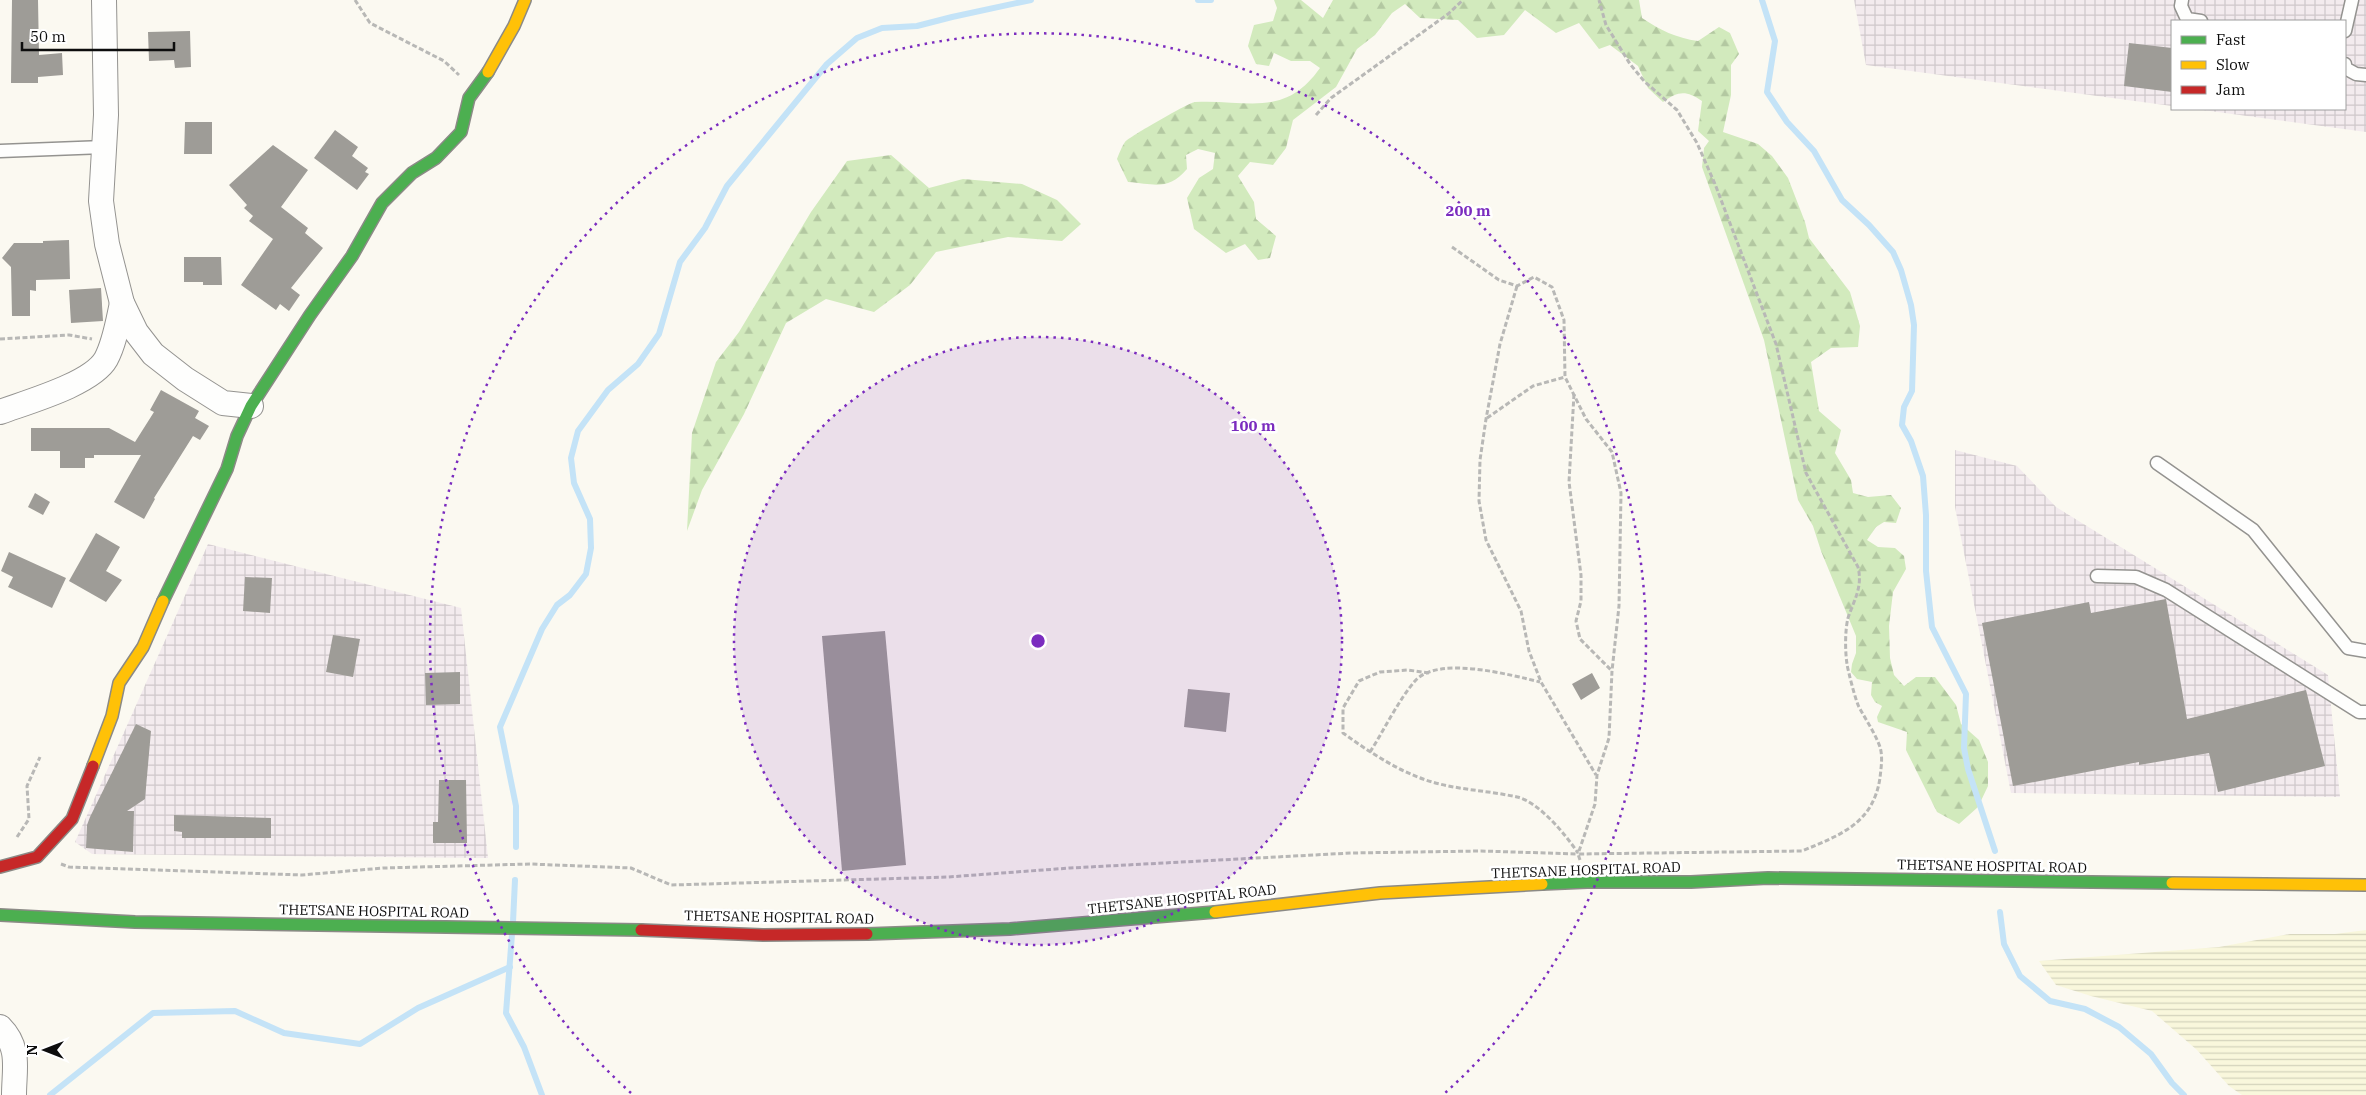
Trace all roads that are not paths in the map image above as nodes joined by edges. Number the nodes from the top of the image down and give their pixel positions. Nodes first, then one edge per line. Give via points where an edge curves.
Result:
1 (104, 0) edge
2 (525, 0) edge
3 (2182, 0) edge
4 (2352, 0) edge
5 (2187, 20) edge
6 (2346, 27) edge
7 (2346, 69) edge
8 (2366, 75) edge
9 (104, 147) junction
10 (0, 151) edge
11 (122, 303) junction
12 (251, 406) junction
13 (0, 412) edge
14 (2157, 463) dead end
15 (2097, 576) dead end
16 (2366, 651) edge
17 (2366, 712) edge
18 (0, 867) edge
19 (2366, 885) edge
20 (0, 915) edge
21 (0, 1027) edge
22 (14, 1093) edge

1 - 9 street
2 - 12 main road via 489,70 469,98 461,132 436,158 412,173 382,202 352,256
3 - 5 lane
4 - 6 lane
7 - 8 lane
9 - 10 lane
9 - 11 street via 101,201 107,244
11 - 12 street via 136,332 153,354 223,403
11 - 13 street via 105,360 89,377
12 - 18 main road via 227,469 143,647 119,683 112,716 72,820 37,857
14 - 16 lane via 2253,530 2348,648
15 - 17 lane via 2136,577 2166,590 2359,712
19 - 20 main road, THETSANE HOSPITAL ROAD via 1768,878 1587,882 1380,893 1166,917 992,930 763,935 589,928 135,922
21 - 22 street via 13,1047 17,1065

